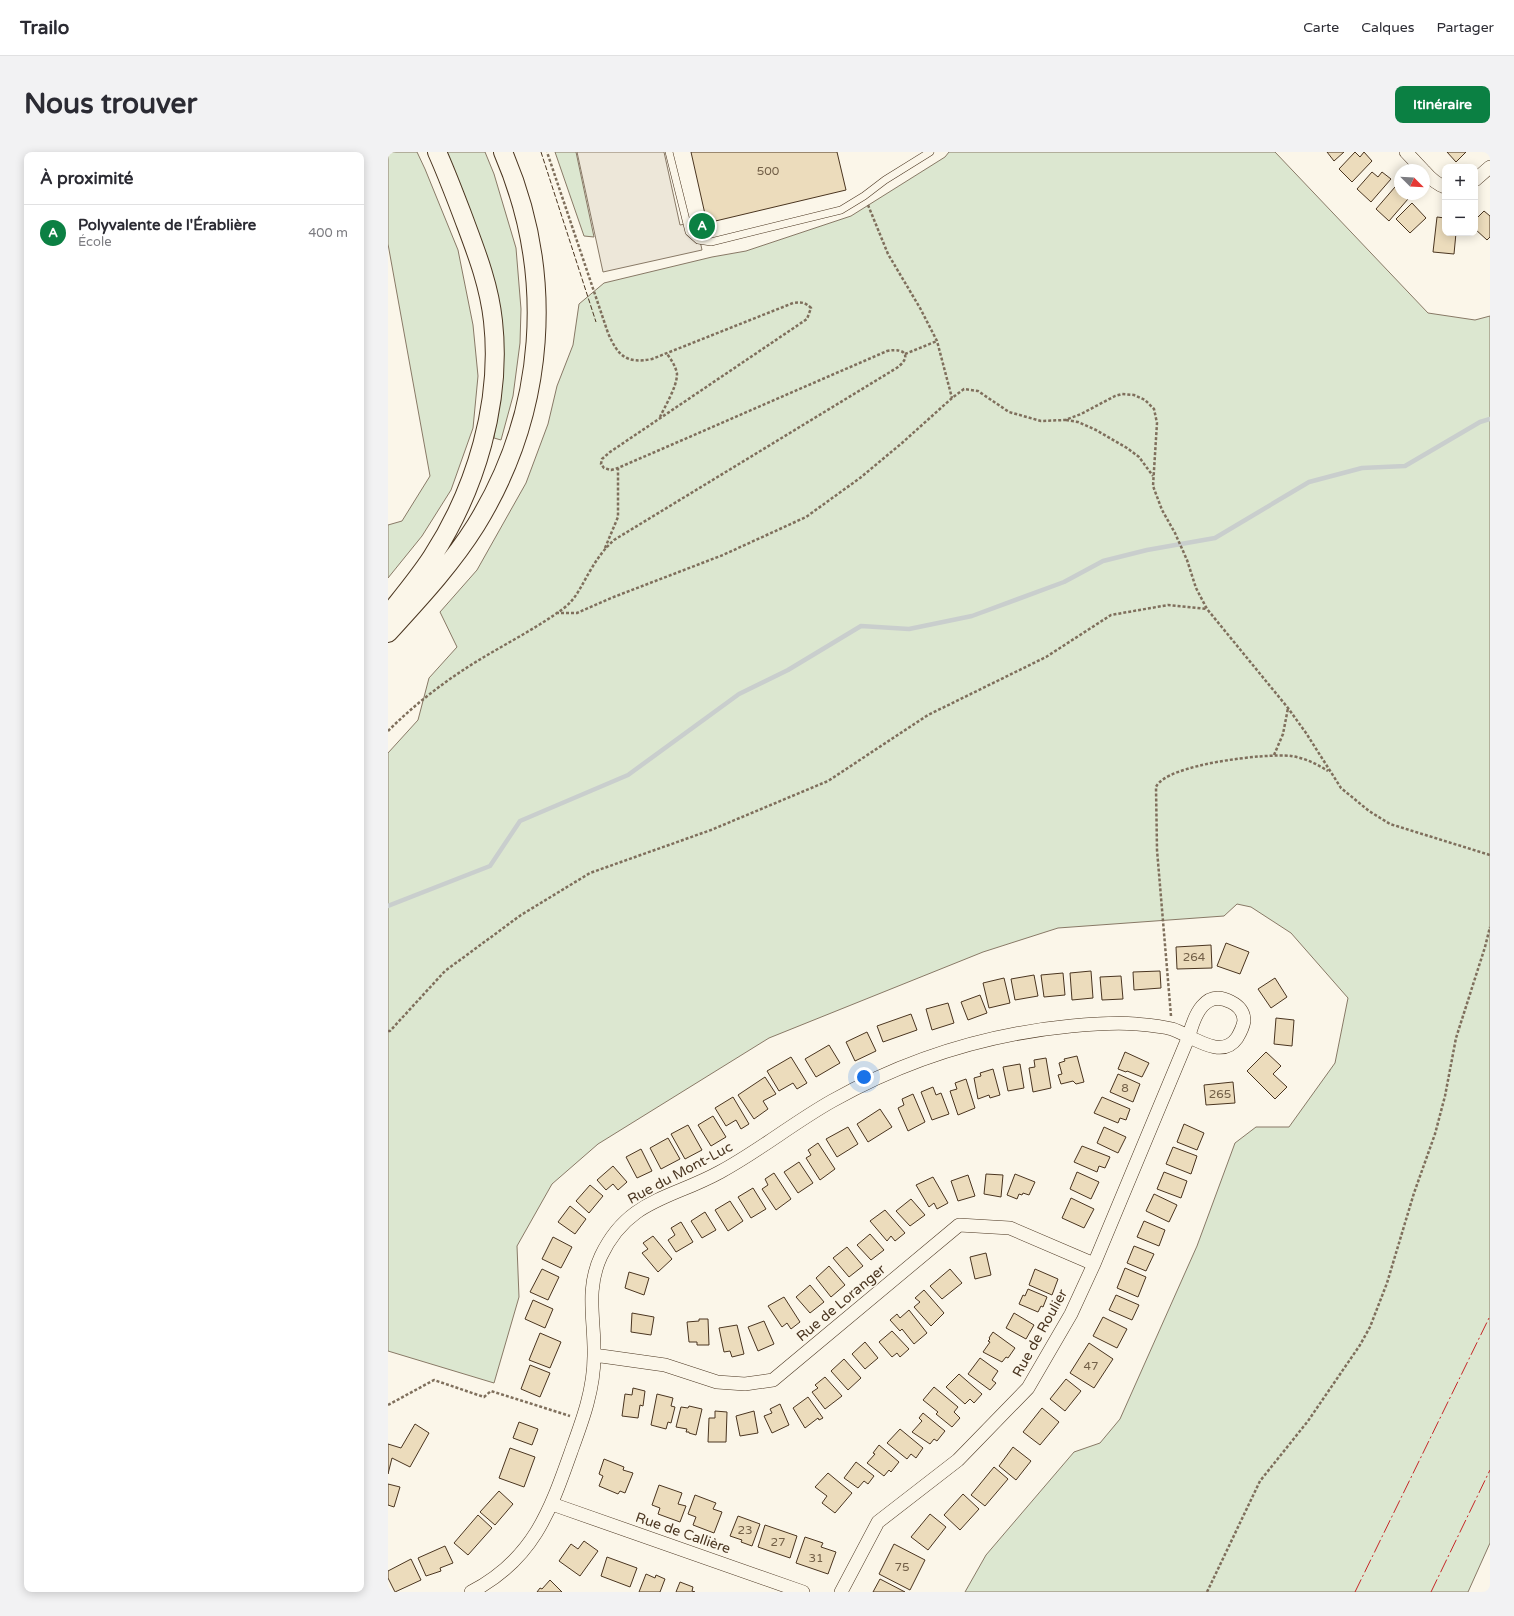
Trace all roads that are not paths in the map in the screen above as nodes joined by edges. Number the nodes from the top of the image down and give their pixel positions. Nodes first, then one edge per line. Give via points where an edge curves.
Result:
1 (437, 152) edge
2 (503, 152) edge
3 (669, 152) edge
4 (930, 152) edge
5 (1406, 152) edge
6 (1417, 164) edge
7 (1490, 167) edge
8 (1478, 177) edge
9 (1430, 178) edge
10 (1442, 186) edge
11 (388, 615) edge
12 (388, 633) edge
13 (1188, 1036) joint
14 (1094, 1264) junction
15 (594, 1355) junction
16 (552, 1504) junction
17 (471, 1592) edge
18 (803, 1592) edge
19 (840, 1592) edge

1 - 11 main road via 485,278 493,321 492,390 480,449 458,508 432,557
2 - 12 main road via 519,193 536,276 537,327 529,394 511,454 476,525 444,569
3 - 4 lane via 689,232 698,240 711,242 841,210
5 - 6 street
7 - 8 street
9 - 10 street
13 - 14 street, Rue de Roulier
13 - 15 street, Rue du Mont-Luc via 1172,1029 1120,1023 1052,1028 1014,1034 936,1055 895,1070 842,1096 717,1174 631,1215 614,1233 596,1268 591,1296
14 - 15 street, Rue de Loranger via 1010,1228 959,1225 773,1380 745,1384 717,1382 665,1365
14 - 19 street, Rue de Roulier via 1071,1314 1028,1388 958,1460 878,1522
15 - 16 street, Rue du Mont-Luc via 593,1379 583,1420
16 - 17 street, Rue du Mont-Luc via 521,1554 496,1577
16 - 18 street, Rue de Callière

